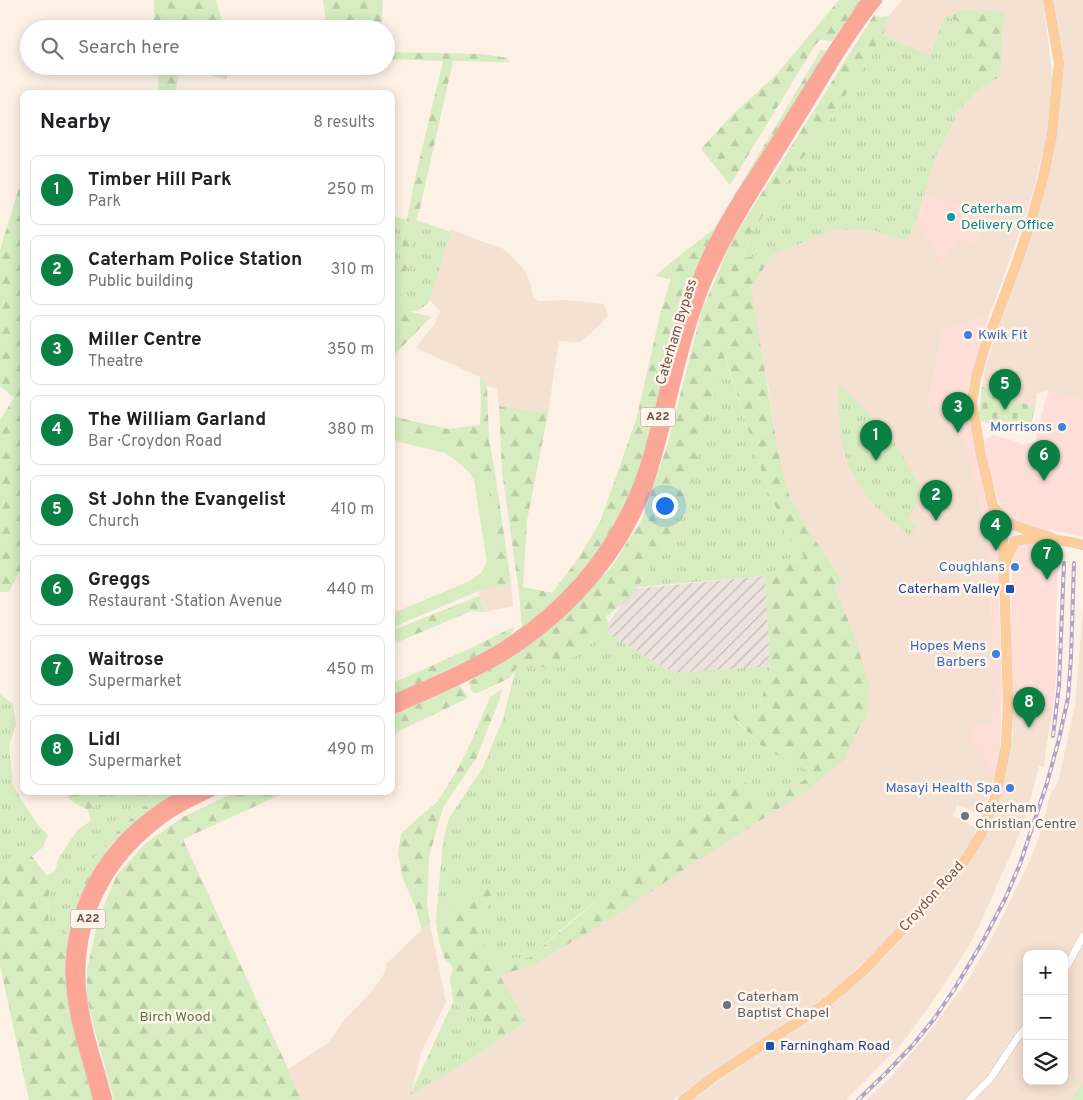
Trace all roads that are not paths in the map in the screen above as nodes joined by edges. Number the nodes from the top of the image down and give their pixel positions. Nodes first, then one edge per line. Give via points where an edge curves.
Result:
1 (867, 0) edge
2 (877, 0) edge
3 (1048, 0) edge
4 (994, 506) junction
5 (1015, 525) junction
6 (1002, 536) junction
7 (1055, 539) junction
8 (1016, 541) junction
9 (1083, 545) edge
10 (1004, 567) junction
11 (395, 699) edge
12 (395, 708) edge
13 (182, 795) edge
14 (204, 795) edge
15 (1083, 936) edge
16 (1068, 964) edge
17 (1023, 1031) edge
18 (98, 1100) edge
19 (107, 1100) edge
20 (683, 1100) edge
21 (969, 1100) edge

1 - 11 highway, Caterham Bypass / A22 via 741,196 705,262 676,342 651,450 640,482 605,549 557,606 525,631 467,667
2 - 12 highway, Caterham Bypass / A22 via 772,162 709,275 683,351 647,487 629,526 608,560 573,601 509,652 458,680
3 - 4 main road, Croydon Road via 1059,63 1052,134 1030,224 983,355 972,402
4 - 5 main road
4 - 6 main road, Croydon Road
5 - 6 main road via 1006,524
5 - 7 main road
5 - 8 main road via 1020,534
6 - 8 main road via 1010,543
6 - 10 main road, Croydon Road
7 - 8 main road
7 - 9 main road
8 - 10 main road, Croydon Road
10 - 20 main road, Croydon Road via 1008,704 1006,750 993,805 968,856 947,884 841,990
13 - 18 highway, A22 via 152,814 115,848 98,873 79,914 72,951 72,990 75,1015
14 - 19 highway, A22 via 160,820 126,851 103,883 91,909 82,946 80,987 83,1011
15 - 16 street
17 - 21 street via 990,1078

